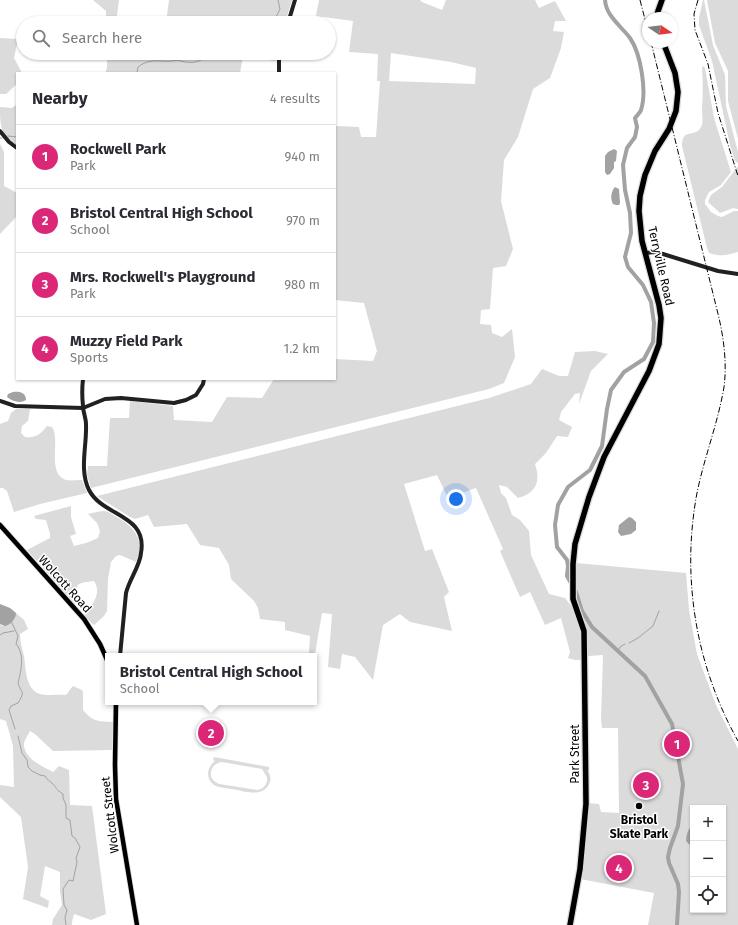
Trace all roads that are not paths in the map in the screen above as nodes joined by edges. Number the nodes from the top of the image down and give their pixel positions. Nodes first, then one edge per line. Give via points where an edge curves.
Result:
1 (296, 0) edge
2 (662, 0) edge
3 (658, 12) edge
4 (290, 16) edge
5 (665, 48) edge
6 (279, 60) edge
7 (279, 72) edge
8 (0, 131) edge
9 (16, 147) edge
10 (646, 253) junction
11 (738, 274) edge
12 (83, 380) edge
13 (204, 380) edge
14 (0, 401) edge
15 (83, 408) junction
16 (0, 525) edge
17 (573, 583) joint
18 (120, 653) edge
19 (105, 655) edge
20 (116, 705) edge
21 (138, 925) edge
22 (570, 925) edge

1 - 4 main road
2 - 3 highway
5 - 10 highway, Terryville Road via 675,73 678,92 676,111 644,175 641,190 641,235
6 - 7 main road
8 - 9 main road
10 - 11 main road via 670,255 718,271
10 - 17 highway, Terryville Road via 661,319 659,344 649,371 604,457 589,497 575,544
12 - 15 main road
13 - 15 main road via 196,395 174,403 121,398 105,399
14 - 15 main road via 15,406
15 - 18 main road via 86,423 84,476 88,488 98,502 133,524 142,546 140,559 126,593
16 - 19 main road, Wolcott Road via 84,619
17 - 22 highway, Park Street via 575,605 584,631 586,804 580,869
20 - 21 main road, Wolcott Street via 116,799

